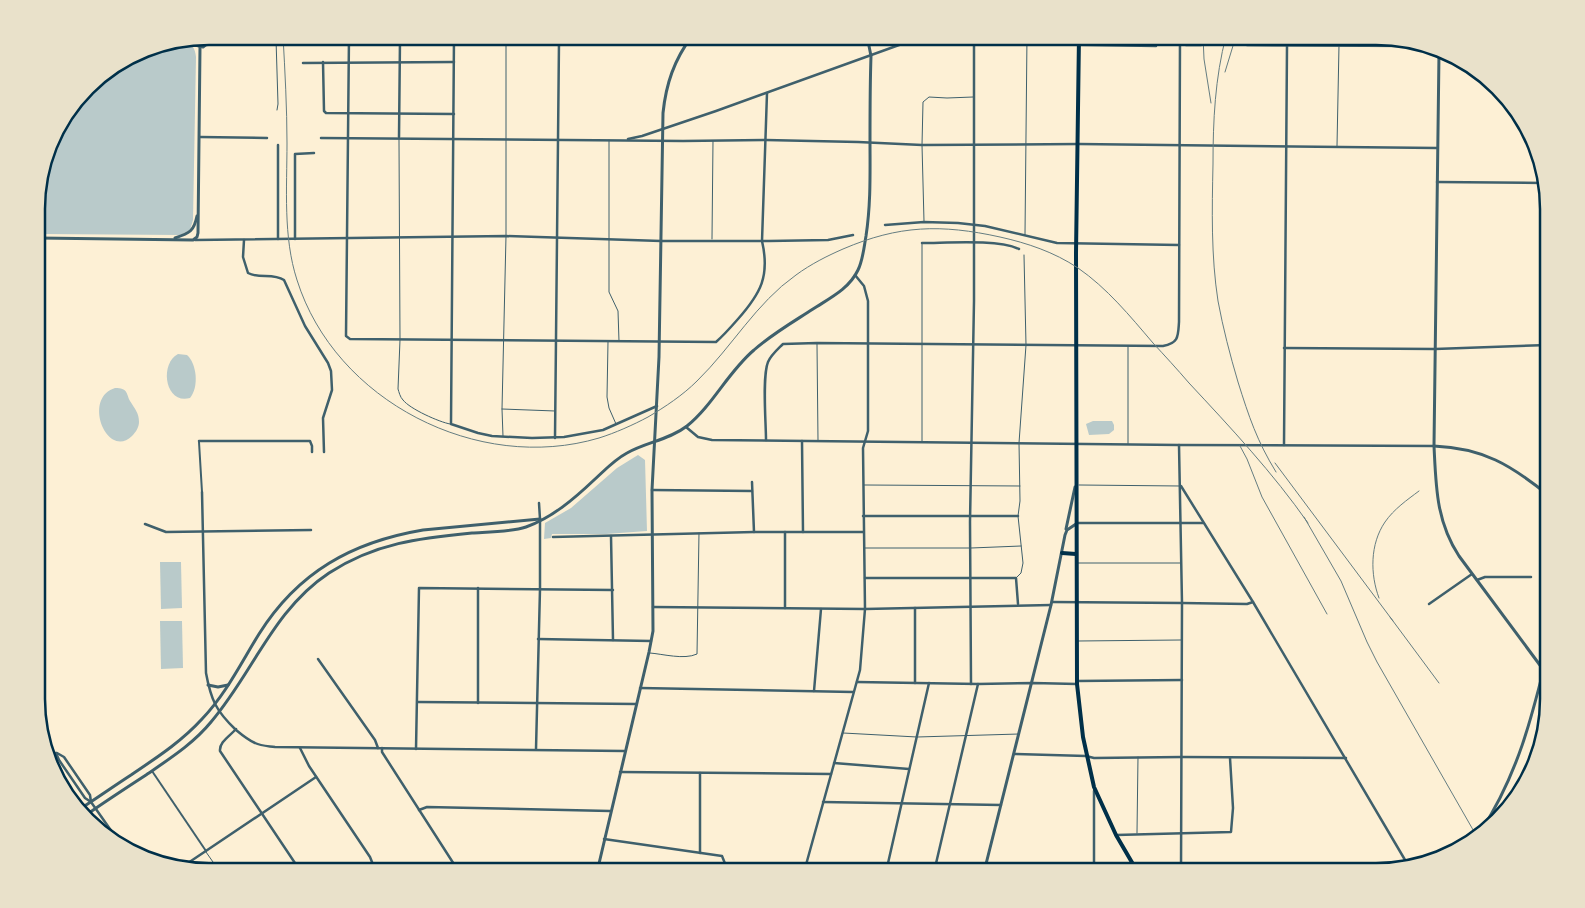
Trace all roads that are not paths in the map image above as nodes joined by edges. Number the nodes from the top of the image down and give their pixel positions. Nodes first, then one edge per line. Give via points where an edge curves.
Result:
1 (207, 45) edge
2 (277, 45) edge
3 (349, 45) edge
4 (400, 45) edge
5 (454, 45) edge
6 (506, 45) edge
7 (559, 45) edge
8 (686, 45) edge
9 (869, 45) edge
10 (900, 45) edge
11 (974, 45) edge
12 (1027, 45) edge
13 (1079, 45) joint
14 (1180, 45) edge
15 (1201, 45) dead end
16 (1247, 45) dead end
17 (1380, 45) edge
18 (196, 46) edge
19 (1156, 46) dead end
20 (1186, 46) dead end
21 (1287, 46) junction
22 (1339, 46) junction
23 (200, 47) junction
24 (871, 56) junction
25 (1439, 57) edge
26 (323, 62) junction
27 (350, 62) junction
28 (454, 62) junction
29 (303, 63) dead end
30 (400, 63) junction
31 (767, 93) junction
32 (974, 97) junction
33 (277, 110) dead end
34 (349, 114) junction
35 (400, 114) junction
36 (454, 114) junction
37 (662, 129) junction
38 (200, 137) junction
39 (267, 138) dead end
40 (321, 138) dead end
41 (349, 138) junction
42 (399, 138) junction
43 (453, 139) junction
44 (505, 139) junction
45 (558, 139) junction
46 (609, 140) junction
47 (623, 140) junction
48 (713, 140) junction
49 (766, 140) junction
50 (662, 141) junction
51 (870, 142) junction
52 (1078, 144) junction
53 (278, 145) dead end
54 (922, 145) junction
55 (974, 145) junction
56 (1026, 145) junction
57 (1179, 145) junction
58 (1286, 147) junction
59 (1337, 147) junction
60 (1437, 148) junction
61 (314, 154) dead end
62 (1437, 182) junction
63 (1538, 183) edge
64 (198, 208) junction
65 (924, 222) junction
66 (974, 224) junction
67 (885, 225) dead end
68 (853, 235) dead end
69 (506, 236) junction
70 (1025, 236) junction
71 (452, 237) junction
72 (45, 238) edge
73 (348, 238) junction
74 (399, 238) junction
75 (557, 238) junction
76 (278, 239) junction
77 (295, 239) junction
78 (609, 239) junction
79 (170, 240) junction
80 (193, 240) junction
81 (244, 240) junction
82 (661, 241) junction
83 (712, 241) junction
84 (762, 241) junction
85 (974, 242) junction
86 (922, 243) joint
87 (1076, 243) junction
88 (1179, 245) junction
89 (1019, 249) dead end
90 (1024, 255) dead end
91 (856, 275) junction
92 (400, 340) junction
93 (452, 340) junction
94 (503, 340) junction
95 (556, 340) junction
96 (608, 341) junction
97 (619, 341) junction
98 (659, 342) junction
99 (817, 343) junction
100 (869, 344) junction
101 (922, 344) junction
102 (974, 344) junction
103 (1026, 345) junction
104 (1076, 345) junction
105 (1540, 345) edge
106 (1128, 346) junction
107 (1284, 348) junction
108 (1435, 349) junction
109 (657, 406) junction
110 (502, 409) junction
111 (556, 411) junction
112 (452, 424) junction
113 (616, 425) junction
114 (686, 427) junction
115 (503, 436) junction
116 (555, 438) junction
117 (766, 440) junction
118 (199, 441) joint
119 (654, 441) junction
120 (802, 441) junction
121 (818, 442) junction
122 (864, 442) junction
123 (922, 443) junction
124 (972, 443) junction
125 (1019, 443) junction
126 (1076, 444) junction
127 (1128, 444) junction
128 (1179, 445) junction
129 (1284, 445) junction
130 (1434, 446) junction
131 (312, 452) dead end
132 (324, 452) dead end
133 (752, 482) dead end
134 (863, 485) junction
135 (971, 485) junction
136 (1076, 485) junction
137 (1020, 486) junction
138 (1181, 486) junction
139 (1540, 488) edge
140 (652, 490) junction
141 (752, 491) junction
142 (202, 492) joint
143 (539, 503) dead end
144 (971, 515) junction
145 (863, 516) junction
146 (1018, 516) junction
147 (540, 520) junction
148 (1181, 523) junction
149 (1203, 523) junction
150 (146, 524) dead end
151 (1076, 524) junction
152 (311, 530) dead end
153 (204, 531) junction
154 (754, 532) junction
155 (785, 532) junction
156 (803, 532) junction
157 (864, 532) junction
158 (699, 533) junction
159 (652, 534) junction
160 (1065, 535) junction
161 (611, 536) junction
162 (552, 537) dead end
163 (1022, 546) junction
164 (864, 548) junction
165 (970, 548) junction
166 (1062, 553) junction
167 (1076, 554) junction
168 (1076, 563) junction
169 (1182, 563) junction
170 (1472, 574) junction
171 (1531, 577) dead end
172 (864, 578) junction
173 (971, 578) junction
174 (1016, 578) junction
175 (1477, 580) junction
176 (478, 588) junction
177 (540, 589) junction
178 (613, 590) junction
179 (1077, 602) junction
180 (1182, 602) junction
181 (1253, 602) junction
182 (1018, 604) junction
183 (1052, 604) junction
184 (1429, 604) dead end
185 (653, 607) junction
186 (698, 607) junction
187 (970, 607) junction
188 (785, 608) junction
189 (821, 608) junction
190 (865, 608) junction
191 (914, 608) junction
192 (538, 639) junction
193 (613, 640) junction
194 (1182, 640) junction
195 (651, 641) junction
196 (1077, 641) junction
197 (649, 652) junction
198 (318, 659) dead end
199 (1540, 665) edge
200 (1182, 680) junction
201 (857, 682) junction
202 (1077, 682) junction
203 (915, 683) junction
204 (929, 683) junction
205 (1033, 683) junction
206 (971, 684) junction
207 (978, 684) junction
208 (1540, 684) edge
209 (208, 685) junction
210 (228, 685) junction
211 (640, 688) junction
212 (814, 691) junction
213 (853, 692) junction
214 (417, 702) junction
215 (478, 703) junction
216 (215, 704) junction
217 (537, 704) junction
218 (636, 704) junction
219 (219, 712) junction
220 (236, 729) junction
221 (842, 733) junction
222 (1019, 734) junction
223 (966, 735) junction
224 (917, 737) junction
225 (299, 748) junction
226 (380, 748) junction
227 (416, 749) junction
228 (536, 749) junction
229 (624, 751) junction
230 (56, 753) joint
231 (1014, 754) junction
232 (1086, 756) junction
233 (1138, 757) junction
234 (1182, 757) junction
235 (1230, 758) junction
236 (1346, 758) junction
237 (834, 762) junction
238 (909, 769) junction
239 (152, 771) junction
240 (620, 772) junction
241 (700, 773) junction
242 (831, 774) junction
243 (316, 777) junction
244 (1094, 787) junction
245 (91, 802) junction
246 (823, 802) junction
247 (902, 803) junction
248 (950, 803) junction
249 (1001, 805) junction
250 (85, 806) edge
251 (96, 808) junction
252 (420, 810) junction
253 (91, 812) edge
254 (610, 812) junction
255 (261, 814) junction
256 (1488, 818) edge
257 (111, 831) edge
258 (1182, 833) junction
259 (1137, 834) junction
260 (1116, 835) junction
261 (604, 839) junction
262 (206, 851) junction
263 (700, 853) junction
264 (1405, 860) edge
265 (190, 862) edge
266 (214, 863) edge
267 (295, 863) edge
268 (372, 863) edge
269 (454, 863) edge
270 (598, 863) edge
271 (725, 863) edge
272 (806, 863) edge
273 (888, 863) edge
274 (936, 863) edge
275 (987, 863) edge
276 (1094, 863) edge
277 (1132, 863) edge
278 (1181, 863) edge

1 - 23 street
2 - 33 lane
3 - 27 street
4 - 30 street
5 - 28 street
6 - 44 lane
7 - 45 street
8 - 37 street via 668,82
9 - 24 street
10 - 24 street
11 - 32 street
12 - 56 lane
13 - 19 street
13 - 52 main road
14 - 57 street
15 - 20 street
16 - 21 street
17 - 22 street
18 - 23 street
21 - 22 street
21 - 58 street
22 - 59 lane
23 - 38 street
24 - 31 street
24 - 51 street
25 - 60 street
26 - 27 street
26 - 29 street
26 - 34 street via 325,113
27 - 30 street
27 - 34 street
28 - 30 street
28 - 36 street
30 - 35 street
31 - 37 street
31 - 49 street
32 - 54 lane via 929,97 924,101
32 - 55 street
34 - 35 street
34 - 41 street
35 - 36 street
35 - 42 street
36 - 43 street
37 - 47 street
37 - 50 street
38 - 39 street
38 - 64 street
40 - 41 street
41 - 42 street
41 - 73 street
42 - 43 street
42 - 74 lane
43 - 44 street
43 - 71 street
44 - 45 street
44 - 69 lane
45 - 46 street
45 - 75 street
46 - 47 street
46 - 78 lane
47 - 50 street
48 - 49 street
48 - 50 street
48 - 83 lane
49 - 51 street
49 - 84 street
50 - 82 street
51 - 54 street
51 - 91 street via 868,227
52 - 56 street
52 - 57 street
52 - 87 main road
53 - 76 street
54 - 55 street
54 - 65 lane
55 - 56 street
55 - 66 street
56 - 70 lane
57 - 58 street
57 - 88 street
58 - 59 street
58 - 107 street
59 - 60 street
60 - 62 street
61 - 77 street via 295,154
62 - 63 street
62 - 108 street
64 - 79 street via 193,229
64 - 80 street via 198,233
65 - 66 street
65 - 67 street
66 - 70 street
66 - 85 street
68 - 84 street via 828,240
69 - 71 street
69 - 75 street
69 - 94 lane
70 - 87 street via 1057,243
71 - 74 street
71 - 93 street
72 - 79 street
73 - 74 street
73 - 77 street
73 - 92 street via 346,336 350,339
74 - 92 lane
75 - 78 street
75 - 95 street
76 - 77 street
76 - 81 street
78 - 82 street
78 - 97 lane via 609,292 618,311
79 - 80 street
80 - 81 street
81 - 132 street via 243,257 248,273 277,276 284,280 305,326 328,363 333,381 323,418
82 - 83 street
82 - 98 street
83 - 84 street
84 - 98 street via 766,260 762,283 726,334 716,342
85 - 86 street
85 - 89 street via 1010,245
85 - 102 street
86 - 101 lane
87 - 88 street
87 - 104 main road
88 - 106 street via 1177,338 1163,346
90 - 103 lane
91 - 100 street via 868,296
91 - 114 street via 839,292 751,352
92 - 93 street
92 - 112 lane via 398,389 402,400 430,417
93 - 94 street
93 - 112 street
94 - 95 street
94 - 110 lane
95 - 96 street
95 - 111 street
96 - 97 street
96 - 113 lane via 607,396
97 - 98 street
98 - 109 street
99 - 100 street
99 - 117 street via 783,344 768,363 765,376
99 - 121 lane
100 - 101 street
100 - 122 street via 868,431
101 - 102 street
101 - 123 lane
102 - 103 street
102 - 124 street
103 - 104 street
103 - 125 lane
104 - 106 street
104 - 126 main road
105 - 108 street
106 - 127 lane
107 - 108 street
107 - 129 street
108 - 130 street
109 - 113 street
109 - 119 street
110 - 111 lane
110 - 115 lane
111 - 116 street
112 - 115 street via 478,433
113 - 116 street
114 - 117 street via 705,439
114 - 119 street
115 - 116 street
117 - 120 street
118 - 131 street via 310,441
118 - 142 street
119 - 140 street
119 - 147 street via 625,453 566,504
120 - 121 street
120 - 156 street
121 - 122 street
122 - 123 street
122 - 134 street
123 - 124 street
124 - 125 street
124 - 135 street
125 - 126 street
125 - 137 lane
126 - 127 street
126 - 136 main road
127 - 128 street
128 - 129 street
128 - 138 street
129 - 130 street
130 - 139 street via 1464,449 1491,457
130 - 170 street via 1443,526 1451,545
133 - 141 street
134 - 135 lane
134 - 145 street
135 - 137 lane
135 - 144 street
136 - 138 lane
136 - 151 main road
136 - 160 street
137 - 146 lane
138 - 148 street
138 - 149 street
140 - 141 street
140 - 159 street
141 - 154 street
142 - 153 street
143 - 147 street
144 - 145 street
144 - 146 street
144 - 165 street
145 - 157 street
146 - 163 lane
147 - 177 street
147 - 210 street via 405,533 344,554 310,576 281,604
147 - 219 street via 525,527 403,542 378,548 343,564 317,582 284,614
148 - 149 street
148 - 151 street
148 - 169 street
149 - 181 street
150 - 153 street via 166,532
151 - 160 street
151 - 167 main road
152 - 153 street
153 - 209 street
154 - 155 street
154 - 158 street
155 - 156 street
155 - 188 street
156 - 157 street
157 - 164 street
158 - 159 street
158 - 186 lane
159 - 161 street
159 - 185 street
160 - 166 street
161 - 162 street
161 - 178 street
163 - 165 lane
163 - 174 lane via 1021,574
164 - 165 lane
164 - 172 street
165 - 173 street
166 - 167 main road
166 - 183 street
167 - 168 main road
168 - 169 lane
168 - 179 main road
169 - 180 street
170 - 175 street
170 - 184 street
171 - 175 street via 1485,577
172 - 173 street
172 - 190 street
173 - 174 street
173 - 187 street
174 - 182 street
175 - 199 street
176 - 177 street
176 - 214 street via 419,588
176 - 215 street
177 - 178 street
177 - 192 street
178 - 193 street
179 - 180 street
179 - 183 street
179 - 196 main road
180 - 181 street
180 - 194 street
181 - 236 street
182 - 183 street
182 - 187 street
183 - 205 street
185 - 186 street
185 - 195 street
186 - 188 street
186 - 197 lane via 697,654 678,656
187 - 191 street
187 - 206 street
188 - 189 street
189 - 190 street
189 - 212 street
190 - 191 street
190 - 201 street
191 - 203 street
192 - 193 street
192 - 217 street
193 - 195 street
194 - 196 lane
194 - 200 street
195 - 197 street
196 - 202 main road
197 - 211 street
198 - 226 street
200 - 202 street
200 - 234 street
201 - 203 street
201 - 213 street
202 - 205 street
202 - 232 main road
203 - 204 street
204 - 206 street
204 - 224 street
205 - 207 street
205 - 222 street
206 - 207 street
207 - 223 street
208 - 256 street via 1517,762
209 - 210 street
209 - 216 street
210 - 216 street
211 - 212 street
211 - 218 street
212 - 213 street
213 - 221 street
214 - 215 street
214 - 227 street
215 - 217 street
216 - 219 street
216 - 245 street via 166,752
217 - 218 street
217 - 228 street
218 - 229 street
219 - 220 street
219 - 239 street via 186,747
220 - 225 street via 256,744
220 - 255 street via 221,743 220,751
221 - 224 lane
221 - 237 street
222 - 223 lane
222 - 231 street
223 - 224 lane
223 - 248 street
224 - 238 street
225 - 226 street
225 - 243 street
226 - 227 street
226 - 252 street
227 - 228 street
228 - 229 street
229 - 240 street
230 - 245 street via 85,798
230 - 245 street via 64,757 90,795
231 - 232 street
231 - 249 street
232 - 233 street
232 - 244 main road
233 - 234 street
233 - 259 lane
234 - 235 street
234 - 258 street
235 - 236 street
235 - 258 street via 1231,832
236 - 264 street
237 - 238 street
237 - 242 street
238 - 247 street
239 - 251 street
239 - 262 street
240 - 241 street
240 - 254 street
241 - 242 street
241 - 263 street
242 - 246 street
243 - 255 street
243 - 268 street
244 - 260 main road
244 - 276 street
245 - 250 street
245 - 251 street
246 - 247 street
246 - 272 street
247 - 248 street
247 - 273 street
248 - 249 street
248 - 274 street
249 - 275 street
251 - 253 street
251 - 257 street
252 - 254 street via 427,807
252 - 269 street
254 - 261 street
255 - 262 street
255 - 267 street
258 - 259 street
258 - 278 street
259 - 260 street
260 - 277 main road
261 - 263 street
261 - 270 street
262 - 265 street
262 - 266 lane
263 - 271 street via 722,856

